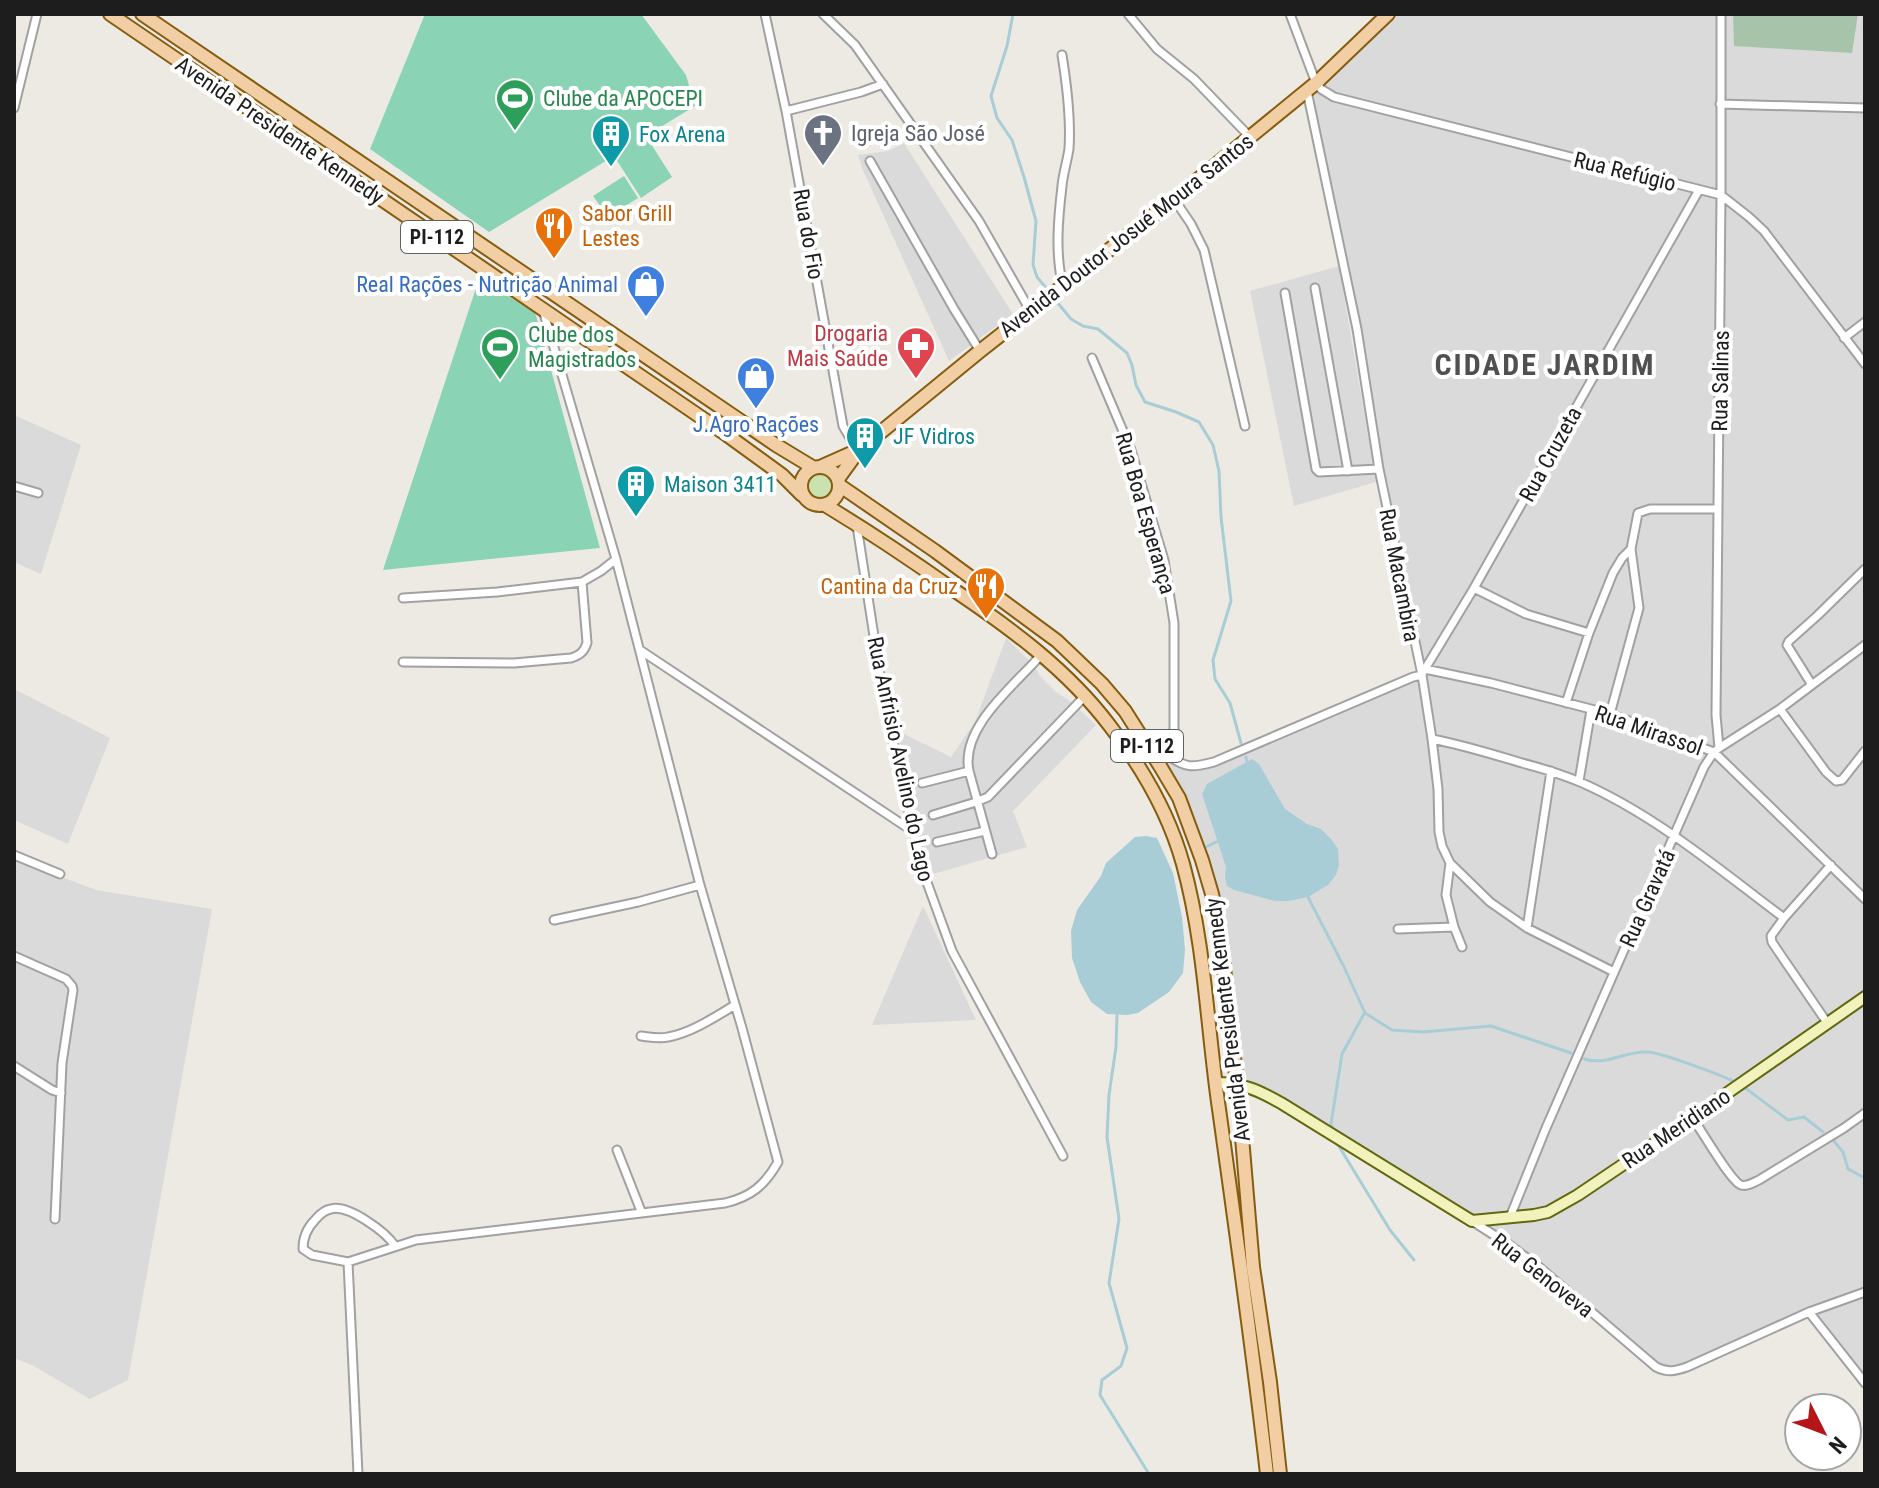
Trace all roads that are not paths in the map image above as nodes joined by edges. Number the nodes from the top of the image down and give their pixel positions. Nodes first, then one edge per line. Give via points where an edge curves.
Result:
1 (37, 14) edge
2 (110, 14) edge
3 (142, 14) edge
4 (765, 14) edge
5 (823, 14) edge
6 (1128, 14) edge
7 (1290, 14) edge
8 (1388, 14) edge
9 (1721, 14) edge
10 (179, 39) junction
11 (169, 55) junction
12 (1062, 55) dead end
13 (883, 84) junction
14 (1312, 87) junction
15 (1720, 104) junction
16 (14, 108) edge
17 (1865, 108) edge
18 (786, 111) junction
19 (1251, 137) junction
20 (870, 161) dead end
21 (1699, 190) junction
22 (1721, 195) junction
23 (1174, 199) junction
24 (1063, 287) junction
25 (1315, 288) dead end
26 (1285, 293) dead end
27 (543, 308) junction
28 (1031, 312) junction
29 (1865, 322) edge
30 (601, 326) junction
31 (1844, 338) junction
32 (590, 342) junction
33 (980, 351) junction
34 (1092, 358) dead end
35 (1865, 364) edge
36 (1245, 426) dead end
37 (862, 448) junction
38 (817, 467) junction
39 (1379, 469) junction
40 (1348, 471) junction
41 (839, 482) junction
42 (14, 486) edge
43 (38, 493) dead end
44 (802, 495) junction
45 (825, 505) junction
46 (1718, 509) junction
47 (857, 523) junction
48 (1631, 549) junction
49 (616, 559) junction
50 (1865, 569) edge
51 (582, 582) junction
52 (1474, 588) junction
53 (403, 598) dead end
54 (1589, 633) junction
55 (1865, 645) edge
56 (640, 650) junction
57 (1041, 655) junction
58 (403, 662) dead end
59 (1423, 672) junction
60 (1812, 685) junction
61 (1085, 696) junction
62 (1566, 703) junction
63 (1780, 709) junction
64 (1591, 710) junction
65 (1610, 714) junction
66 (1432, 739) junction
67 (1716, 750) junction
68 (1865, 751) edge
69 (1163, 760) junction
70 (969, 771) junction
71 (1551, 771) junction
72 (1579, 781) junction
73 (922, 783) dead end
74 (976, 802) junction
75 (933, 815) dead end
76 (985, 831) junction
77 (914, 832) junction
78 (1674, 837) junction
79 (937, 842) dead end
80 (992, 854) dead end
81 (14, 855) edge
82 (1450, 863) junction
83 (1831, 865) junction
84 (60, 874) dead end
85 (700, 885) junction
86 (1865, 899) edge
87 (1784, 918) junction
88 (554, 920) dead end
89 (1454, 927) junction
90 (1527, 928) junction
91 (1398, 929) dead end
92 (1462, 947) dead end
93 (14, 956) edge
94 (1614, 972) junction
95 (1865, 997) edge
96 (735, 1005) junction
97 (1828, 1024) junction
98 (641, 1036) dead end
99 (14, 1066) edge
100 (1215, 1083) junction
101 (1236, 1084) junction
102 (61, 1093) junction
103 (1865, 1113) edge
104 (1692, 1117) junction
105 (617, 1150) dead end
106 (1063, 1156) dead end
107 (641, 1211) junction
108 (1510, 1217) junction
109 (55, 1219) dead end
110 (1472, 1221) junction
111 (395, 1246) junction
112 (348, 1262) junction
113 (1865, 1292) edge
114 (1809, 1312) junction
115 (1865, 1383) edge
116 (358, 1474) edge
117 (1267, 1474) edge
118 (1280, 1474) edge

1 - 16 street
2 - 11 main road, Avenida Presidente Kennedy / PI-112
3 - 10 main road, Avenida Presidente Kennedy / PI-112
4 - 18 street, Rua do Fio
5 - 13 street via 849,38
6 - 19 street via 1157,49
7 - 14 street, Rua Macambira
8 - 14 main road, Avenida Doutor Josué Moura Santos
9 - 15 street, Rua Salinas
10 - 11 main road
10 - 30 main road, Avenida Presidente Kennedy / PI-112
11 - 27 main road, Avenida Presidente Kennedy / PI-112
12 - 24 street via 1069,135 1057,245
13 - 18 street
13 - 28 street via 979,221
14 - 19 main road, Avenida Doutor Josué Moura Santos
14 - 21 street, Rua Refúgio
14 - 39 street, Rua Macambira
15 - 17 street
15 - 22 street, Rua Salinas
18 - 37 street, Rua do Fio via 843,426
19 - 23 main road, Avenida Doutor Josué Moura Santos
20 - 33 street
21 - 22 street, Rua Refúgio
21 - 52 street, Rua Cruzeta
22 - 31 street, Rua Refúgio via 1764,231
22 - 46 street, Rua Salinas
23 - 24 main road, Avenida Doutor Josué Moura Santos
23 - 36 street via 1204,250
24 - 28 main road, Avenida Doutor Josué Moura Santos
25 - 40 street
26 - 40 street via 1314,467 1319,472
27 - 32 main road, Avenida Presidente Kennedy / PI-112
27 - 49 street
28 - 33 main road, Avenida Doutor Josué Moura Santos
29 - 31 street
30 - 32 main road
30 - 38 main road, Avenida Presidente Kennedy / PI-112 via 785,451
31 - 35 street, Rua Refúgio
32 - 44 main road, Avenida Presidente Kennedy / PI-112 via 764,461
33 - 37 main road, Avenida Doutor Josué Moura Santos
34 - 69 street, Rua Boa Esperança via 1131,450 1169,585 1174,731
37 - 38 main road
37 - 41 main road
38 - 41 main road, Avenida Presidente Kennedy / PI-112 via 831,470
38 - 44 main road via 803,477
39 - 40 street
39 - 59 street, Rua Macambira
41 - 45 main road via 836,498
41 - 69 main road, Avenida Presidente Kennedy / PI-112 via 1065,648 1102,684
42 - 43 street
44 - 45 main road, Avenida Presidente Kennedy / PI-112 via 812,504
45 - 47 main road, Avenida Presidente Kennedy / PI-112
46 - 48 street via 1643,510 1636,518
46 - 67 street, Rua Salinas
47 - 57 main road, Avenida Presidente Kennedy / PI-112
47 - 77 street, Rua Anfrisio Avelino do Lago via 882,688
48 - 54 street via 1618,563
48 - 65 street via 1639,608
49 - 51 street
49 - 56 street
50 - 60 street via 1787,645
51 - 53 street
51 - 58 street via 587,643 583,653 514,663
52 - 54 street via 1526,614
52 - 59 street, Rua Cruzeta
54 - 62 street
55 - 60 street, Rua Gravatá
56 - 77 street
56 - 85 street
57 - 61 main road, Avenida Presidente Kennedy / PI-112
57 - 70 street via 987,712 968,751
59 - 62 street, Rua Mirassol
59 - 66 street, Rua Macambira
59 - 69 street via 1214,762 1187,767
60 - 63 street, Rua Gravatá
61 - 74 street via 993,793
61 - 100 main road, Avenida Presidente Kennedy / PI-112 via 1148,782 1183,862 1200,941
62 - 64 street, Rua Mirassol
63 - 67 street, Rua Gravatá
63 - 68 street via 1836,781
64 - 65 street, Rua Mirassol
64 - 72 street
65 - 67 street, Rua Mirassol
66 - 71 street
66 - 82 street, Rua Macambira via 1439,832
67 - 78 street, Rua Gravatá via 1698,778
67 - 83 street, Rua Mirassol
69 - 101 main road, Avenida Presidente Kennedy / PI-112 via 1212,894
70 - 73 street
70 - 74 street
71 - 72 street
71 - 90 street
72 - 78 street
74 - 75 street
74 - 76 street
76 - 79 street
76 - 80 street
77 - 106 street, Rua Anfrisio Avelino do Lago via 952,951
78 - 87 street
78 - 94 street, Rua Gravatá
81 - 84 street
82 - 89 street via 1446,895
82 - 90 street, Rua Macambira via 1479,893
83 - 86 street, Rua Mirassol
83 - 87 street
85 - 88 street
85 - 96 street
87 - 97 street via 1772,942
89 - 91 street
89 - 92 street
90 - 94 street, Rua Macambira
93 - 102 street via 72,986
94 - 108 street, Rua Gravatá
95 - 97 street, Rua Meridiano
96 - 98 street via 667,1038
96 - 107 street via 778,1162 757,1189 741,1199
97 - 104 street, Rua Meridiano
99 - 102 street
100 - 101 street, Rua Genoveva
100 - 117 main road, Avenida Presidente Kennedy / PI-112
101 - 110 street, Rua Genoveva via 1281,1103
101 - 118 main road, Avenida Presidente Kennedy / PI-112
102 - 109 street
103 - 104 street via 1745,1185 1730,1174
104 - 108 street, Rua Meridiano via 1548,1212
105 - 107 street
107 - 111 street
108 - 110 street, Rua Meridiano
110 - 114 street, Rua Genoveva via 1539,1267 1667,1371
111 - 112 street
111 - 112 street via 384,1232 351,1212 326,1210 311,1224 303,1249
112 - 116 street
113 - 114 street
114 - 115 street

